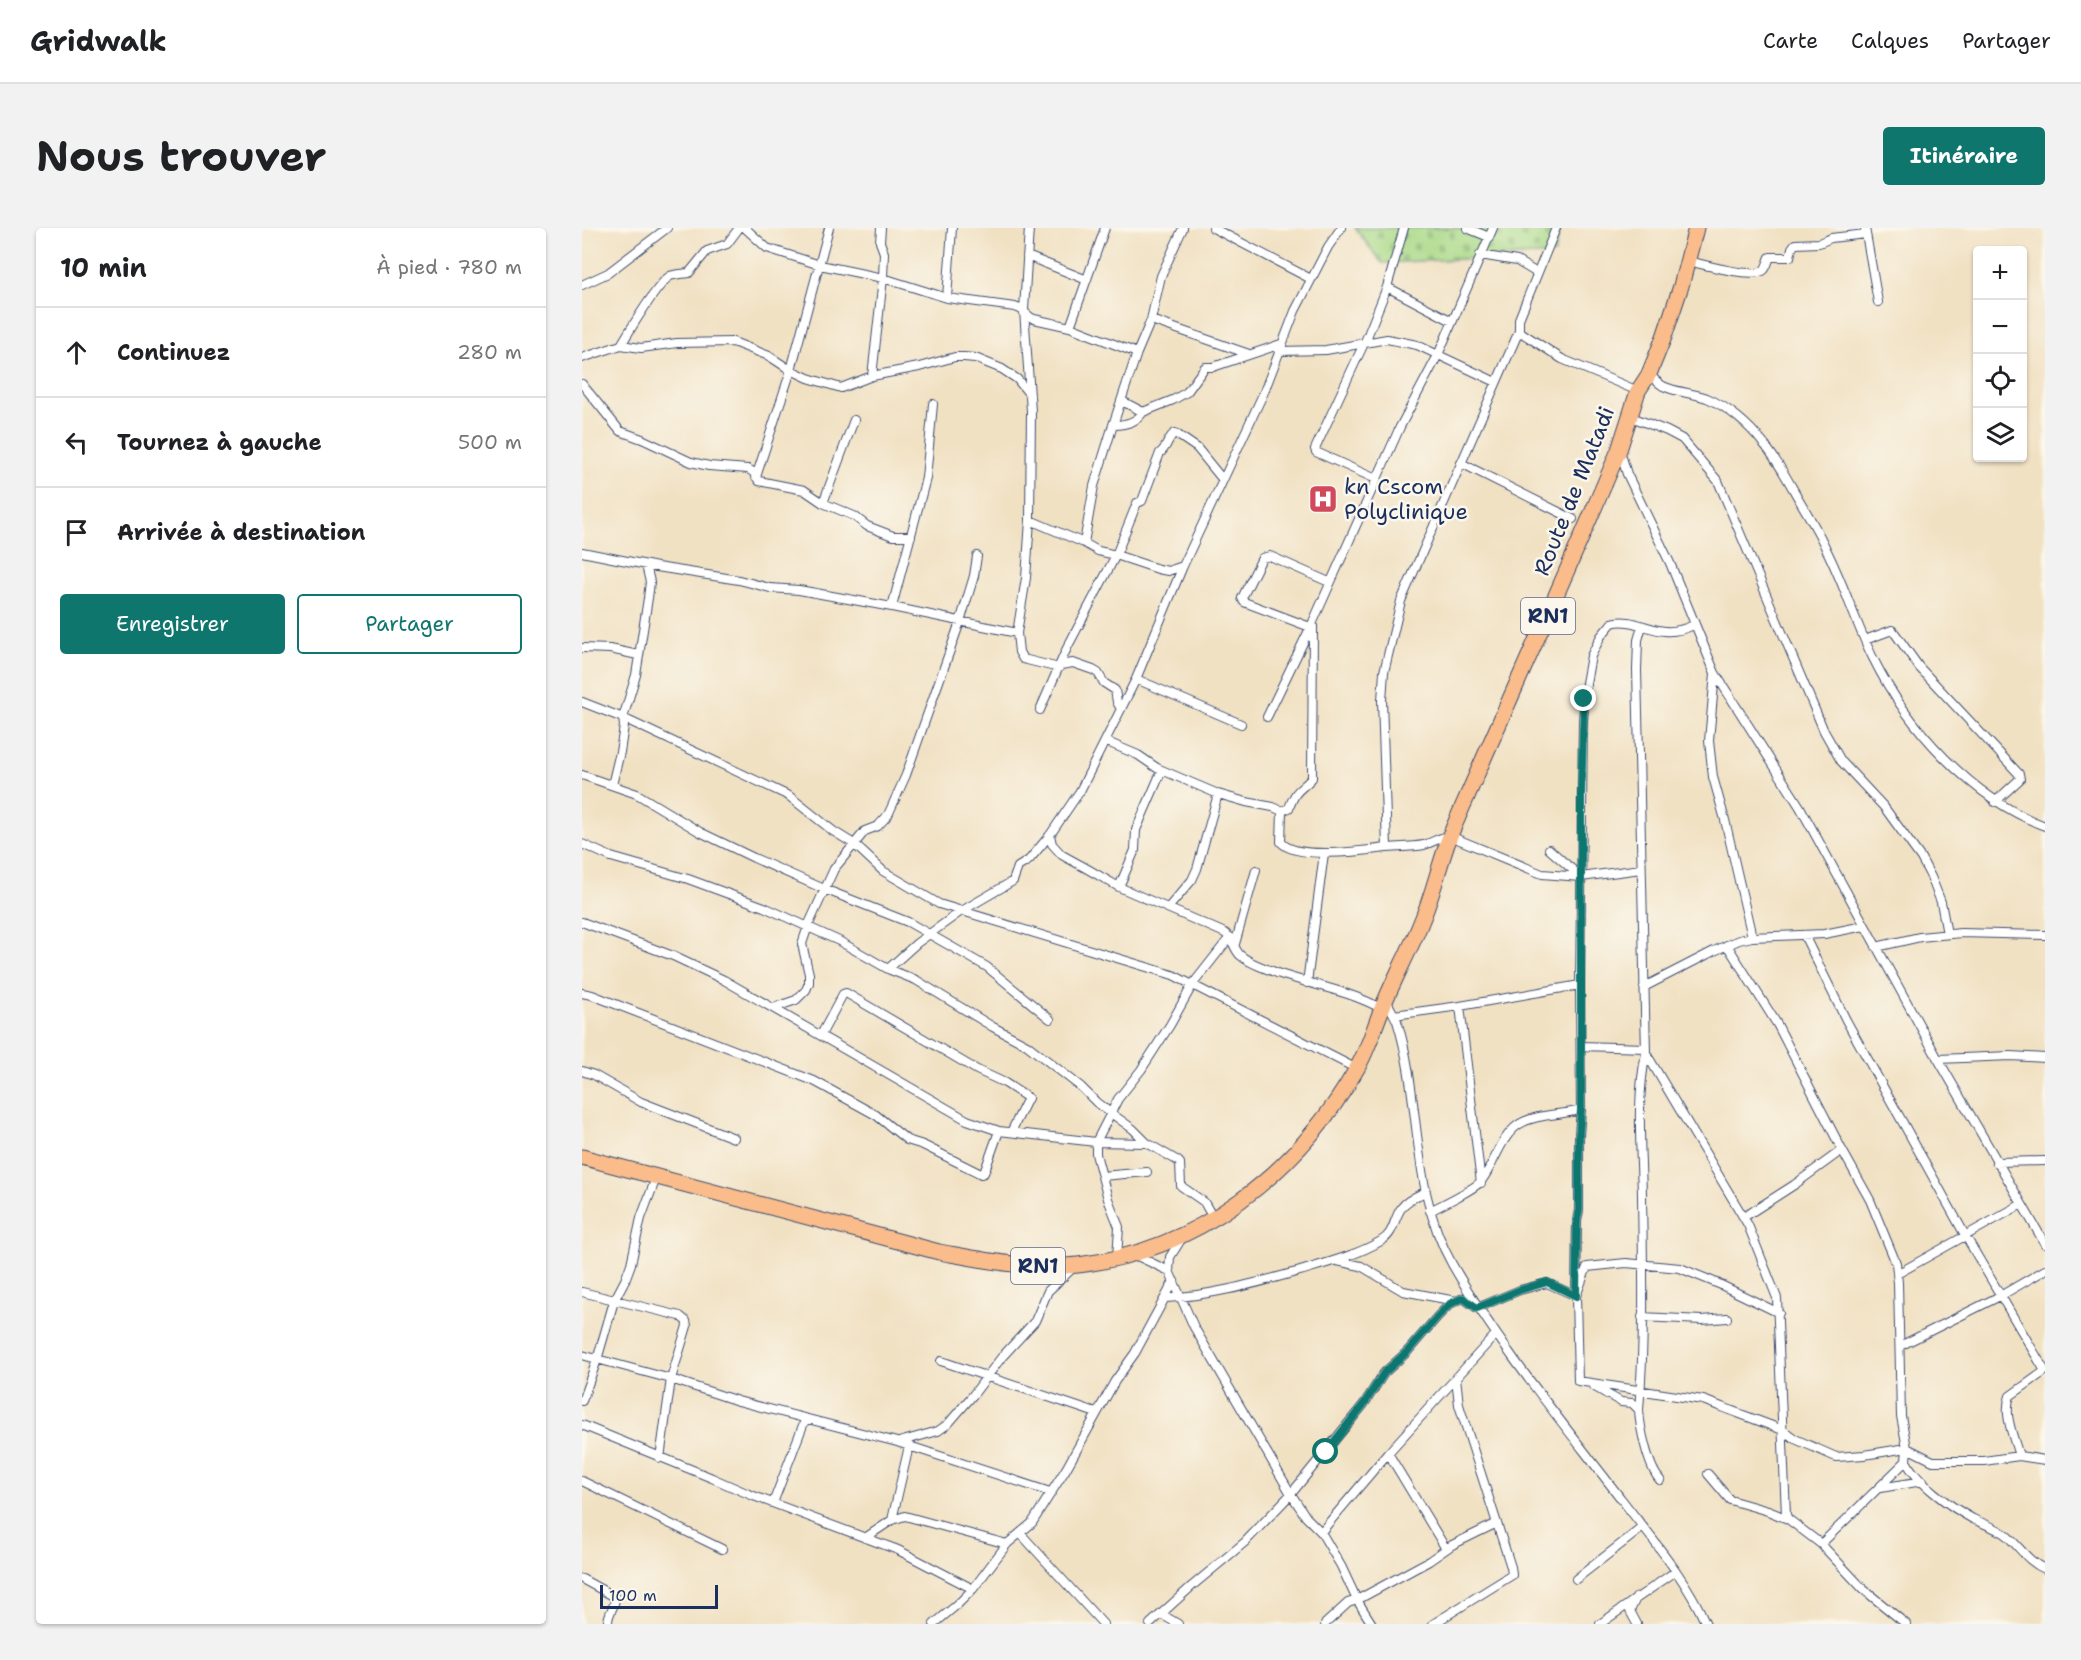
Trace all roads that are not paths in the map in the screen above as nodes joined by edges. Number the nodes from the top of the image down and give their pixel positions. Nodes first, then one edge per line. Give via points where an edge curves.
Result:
1 (667, 228) edge
2 (739, 228) edge
3 (745, 228) edge
4 (830, 228) edge
5 (881, 228) edge
6 (952, 228) edge
7 (1029, 228) edge
8 (1106, 228) edge
9 (1183, 228) edge
10 (1213, 228) edge
11 (1341, 228) edge
12 (1404, 228) edge
13 (1467, 228) edge
14 (1493, 228) edge
15 (1556, 228) edge
16 (1696, 228) edge
17 (1865, 231) edge
18 (1489, 237) junction
19 (1480, 255) junction
20 (1027, 256) junction
21 (1688, 261) junction
22 (820, 264) junction
23 (1537, 273) junction
24 (883, 278) junction
25 (1311, 279) junction
26 (1087, 280) junction
27 (582, 285) edge
28 (1387, 287) junction
29 (946, 298) junction
30 (1878, 302) dead end
31 (1024, 310) junction
32 (1151, 320) junction
33 (1452, 321) junction
34 (1070, 327) junction
35 (1519, 331) junction
36 (1365, 341) junction
37 (621, 345) junction
38 (1280, 348) junction
39 (1137, 352) junction
40 (1249, 354) junction
41 (1438, 355) junction
42 (582, 358) edge
43 (791, 370) junction
44 (1649, 374) junction
45 (872, 376) junction
46 (1496, 382) junction
47 (582, 384) edge
48 (1638, 391) junction
49 (1030, 395) junction
50 (1122, 401) junction
51 (933, 404) dead end
52 (1143, 412) junction
53 (1629, 416) junction
54 (854, 420) dead end
55 (1113, 424) junction
56 (1619, 450) junction
57 (1461, 463) junction
58 (756, 477) junction
59 (1376, 479) junction
60 (1223, 480) junction
61 (823, 502) junction
62 (1573, 519) dead end
63 (1030, 520) junction
64 (911, 536) junction
65 (1084, 543) junction
66 (582, 552) edge
67 (1116, 555) junction
68 (977, 556) dead end
69 (646, 565) junction
70 (1183, 566) junction
71 (1329, 582) junction
72 (892, 607) junction
73 (960, 622) junction
74 (1312, 624) junction
75 (1694, 625) junction
76 (1642, 626) junction
77 (1017, 633) junction
78 (1864, 640) junction
79 (582, 648) edge
80 (638, 655) junction
81 (1060, 666) junction
82 (1715, 673) junction
83 (1136, 679) junction
84 (582, 702) edge
85 (1121, 709) junction
86 (1040, 710) dead end
87 (1267, 717) dead end
88 (623, 718) junction
89 (1241, 724) dead end
90 (1105, 741) junction
91 (1162, 770) junction
92 (582, 775) edge
93 (612, 785) junction
94 (1218, 794) junction
95 (1995, 802) junction
96 (1282, 812) junction
97 (2045, 826) edge
98 (1050, 835) junction
99 (1450, 836) junction
100 (582, 844) edge
101 (854, 844) junction
102 (1387, 848) junction
103 (1550, 849) dead end
104 (1324, 853) junction
105 (1641, 869) junction
106 (1256, 870) dead end
107 (1581, 877) junction
108 (1119, 887) junction
109 (824, 889) junction
110 (1168, 909) junction
111 (960, 912) junction
112 (582, 922) edge
113 (808, 926) junction
114 (1864, 926) junction
115 (931, 934) junction
116 (1947, 934) junction
117 (2045, 935) edge
118 (1804, 936) junction
119 (1752, 938) junction
120 (1232, 940) junction
121 (1727, 945) junction
122 (1876, 946) junction
123 (888, 969) junction
124 (1307, 983) junction
125 (1193, 984) junction
126 (1580, 985) junction
127 (1644, 987) junction
128 (582, 993) edge
129 (1460, 1006) junction
130 (773, 1008) junction
131 (1387, 1008) junction
132 (1050, 1019) dead end
133 (821, 1035) junction
134 (1581, 1046) junction
135 (1646, 1051) junction
136 (2045, 1058) edge
137 (1938, 1059) junction
138 (1357, 1069) junction
139 (582, 1071) edge
140 (1581, 1110) junction
141 (1111, 1112) junction
142 (999, 1131) junction
143 (1011, 1132) junction
144 (734, 1138) dead end
145 (1096, 1142) junction
146 (1147, 1143) junction
147 (1842, 1150) junction
148 (582, 1157) edge
149 (2045, 1161) edge
150 (1996, 1162) junction
151 (1147, 1172) dead end
152 (1102, 1176) junction
153 (656, 1178) junction
154 (1481, 1183) junction
155 (1425, 1192) junction
156 (2022, 1204) junction
157 (1430, 1211) junction
158 (1744, 1217) junction
159 (1213, 1218) junction
160 (1187, 1232) junction
161 (1965, 1235) junction
162 (2045, 1244) edge
163 (1124, 1256) junction
164 (1335, 1260) junction
165 (1077, 1265) junction
166 (1643, 1266) junction
167 (2045, 1270) edge
168 (1168, 1271) junction
169 (1897, 1274) junction
170 (1174, 1281) junction
171 (582, 1292) edge
172 (2002, 1295) junction
173 (1576, 1296) junction
174 (1181, 1297) junction
175 (1165, 1298) junction
176 (1777, 1298) junction
177 (614, 1301) junction
178 (1456, 1301) junction
179 (1763, 1306) junction
180 (1477, 1308) junction
181 (1779, 1313) junction
182 (1642, 1317) junction
183 (1727, 1318) dead end
184 (1496, 1334) junction
185 (1900, 1346) junction
186 (582, 1354) edge
187 (597, 1360) junction
188 (941, 1360) dead end
189 (2045, 1371) edge
190 (987, 1377) junction
191 (1456, 1377) junction
192 (671, 1379) junction
193 (1586, 1383) junction
194 (1641, 1390) junction
195 (582, 1401) edge
196 (1639, 1410) junction
197 (1096, 1413) junction
198 (805, 1420) junction
199 (582, 1425) edge
200 (1783, 1430) junction
201 (907, 1443) junction
202 (1906, 1448) junction
203 (1388, 1453) junction
204 (2019, 1456) junction
205 (660, 1458) junction
206 (2045, 1460) edge
207 (1906, 1461) junction
208 (1708, 1474) dead end
209 (1660, 1480) dead end
210 (582, 1481) edge
211 (1923, 1481) junction
212 (1879, 1488) junction
213 (1050, 1492) junction
214 (1291, 1494) junction
215 (773, 1503) junction
216 (1788, 1519) junction
217 (892, 1520) junction
218 (1497, 1523) junction
219 (1644, 1527) junction
220 (1321, 1532) junction
221 (1020, 1533) junction
222 (865, 1538) junction
223 (1007, 1544) junction
224 (1821, 1544) junction
225 (722, 1549) dead end
226 (1446, 1549) junction
227 (2045, 1569) edge
228 (1676, 1571) junction
229 (582, 1579) edge
230 (1576, 1580) dead end
231 (973, 1588) junction
232 (1636, 1597) junction
233 (1357, 1600) junction
234 (1161, 1614) junction
235 (608, 1624) edge
236 (934, 1624) edge
237 (1103, 1624) edge
238 (1150, 1624) edge
239 (1178, 1624) edge
240 (1325, 1624) edge
241 (1372, 1624) edge
242 (1433, 1624) edge
243 (1600, 1624) edge
244 (1637, 1624) edge
245 (1706, 1624) edge
246 (1906, 1624) edge

1 - 27 street via 608,273
2 - 37 street via 727,244 707,251 689,273 674,275 664,282
3 - 22 street via 767,248
4 - 22 street
5 - 24 street
6 - 29 street
7 - 20 street
8 - 26 street
9 - 32 street via 1161,276
10 - 25 street
11 - 25 street
12 - 28 street
13 - 18 street
14 - 18 street
15 - 23 street
16 - 21 highway, Route de Matadi / RN1
17 - 21 street via 1819,243 1795,244 1790,257 1770,257 1765,269 1758,273
17 - 30 street
18 - 19 street
19 - 23 street via 1517,261
19 - 33 street
20 - 26 street
20 - 31 street
21 - 44 highway, Route de Matadi / RN1
22 - 24 street
22 - 43 street
23 - 35 street via 1517,326
24 - 29 street
24 - 45 street
25 - 38 street
26 - 34 street
28 - 33 street
28 - 36 street
29 - 31 street
31 - 34 street via 1030,318
31 - 49 street
32 - 39 street
32 - 40 street
33 - 41 street
34 - 39 street
35 - 46 street
35 - 48 street via 1562,359
36 - 38 street via 1326,350
36 - 41 street via 1396,340
36 - 59 street via 1315,451
37 - 42 street
37 - 43 street via 646,348 733,342 769,356
38 - 40 street
38 - 60 street via 1264,393
39 - 50 street
40 - 52 street via 1205,368 1187,393
41 - 46 street
41 - 59 street
43 - 45 street via 841,388
43 - 58 street
44 - 48 highway, Route de Matadi / RN1
44 - 78 street via 1664,386 1724,407 1753,430 1784,473 1826,548
45 - 49 street via 955,357 975,358 1017,379
46 - 57 street
47 - 58 street via 620,431 691,462 748,469
48 - 53 highway, Route de Matadi / RN1
49 - 63 street
50 - 52 street
50 - 55 street
51 - 64 street via 926,478
52 - 55 street via 1128,424
53 - 56 highway, Route de Matadi / RN1
53 - 116 street via 1682,439 1718,481 1824,731 1850,772 1884,807 1921,858 1941,902
54 - 61 street
55 - 65 street via 1094,486
56 - 75 street
56 - 99 highway, Route de Matadi / RN1
57 - 62 street
57 - 102 street via 1401,601 1384,672
58 - 61 street via 766,483 804,490
59 - 71 street
60 - 67 street via 1197,448 1173,433 1160,453
60 - 70 street
61 - 64 street via 867,526 893,536
63 - 65 street
63 - 77 street
64 - 72 street
65 - 67 street
66 - 69 street
67 - 70 street via 1164,571
67 - 81 street
68 - 73 street
69 - 72 street
69 - 80 street via 650,582
70 - 83 street
71 - 74 street
71 - 74 street via 1266,556 1242,598 1244,602
72 - 73 street
73 - 77 street
73 - 101 street via 888,815
74 - 87 street
74 - 96 street via 1312,778 1300,787 1289,808
75 - 76 street via 1664,631
75 - 82 street
76 - 105 street via 1637,652
76 - 107 street via 1626,621 1612,623 1591,656 1583,721
77 - 81 street via 1023,659
78 - 95 street via 1907,713 1957,771
78 - 95 street via 1892,630 1919,667 2020,776
79 - 80 street
80 - 88 street
81 - 85 street via 1068,663 1096,672 1115,690
81 - 86 street
82 - 114 street via 1800,807
82 - 119 street via 1709,741 1711,768
83 - 85 street
83 - 89 street
84 - 88 street
85 - 90 street
88 - 93 street
88 - 101 street via 789,796
90 - 91 street
90 - 98 street via 1080,791
91 - 94 street
91 - 108 street via 1136,830 1134,850
92 - 93 street
93 - 109 street via 637,794 700,832
94 - 96 street
94 - 110 street via 1197,869
95 - 97 street
96 - 104 street via 1283,845
98 - 108 street via 1062,855
98 - 111 street via 1018,867 1013,880
99 - 102 street via 1422,845
99 - 107 street via 1532,872
99 - 131 highway, Route de Matadi / RN1
100 - 113 street via 720,890
101 - 109 street
101 - 111 street via 883,870 939,904
102 - 104 street
103 - 107 street
104 - 124 street
105 - 107 street
105 - 127 street
106 - 120 street
107 - 126 street
108 - 110 street
109 - 113 street
109 - 115 street
110 - 120 street via 1225,933
111 - 115 street
111 - 125 street
112 - 130 street via 702,969
113 - 123 street
113 - 130 street via 802,944 809,983 796,1000
114 - 118 street
114 - 122 street
115 - 123 street
115 - 132 street via 987,967
116 - 117 street
116 - 122 street
118 - 119 street
118 - 161 street
119 - 121 street
120 - 124 street via 1239,954 1253,963
120 - 125 street
121 - 127 street
121 - 147 street via 1777,1024
122 - 137 street
123 - 141 street via 916,980 1027,1045
124 - 131 street
125 - 138 street
125 - 141 street
126 - 129 street
126 - 134 street
127 - 135 street
128 - 142 street via 814,1081 876,1115 907,1140 981,1174
129 - 131 street
129 - 154 street
130 - 133 street
131 - 138 highway, RN1
131 - 155 street via 1409,1075
133 - 142 street via 967,1120
133 - 143 street via 846,993 1028,1098
134 - 135 street
134 - 140 street
135 - 158 street
135 - 166 street via 1640,1120
136 - 137 street
137 - 150 street
138 - 159 highway, RN1 via 1316,1129 1289,1159 1245,1199
139 - 144 street via 641,1102
140 - 154 street via 1536,1118 1517,1126 1505,1139
140 - 173 street
141 - 145 street
141 - 146 street
142 - 143 street
143 - 145 street
145 - 146 street
145 - 152 street
146 - 159 street via 1180,1163 1180,1186 1204,1202
147 - 158 street
147 - 169 street via 1884,1230
148 - 153 highway, RN1
149 - 150 street
150 - 156 street
151 - 152 street
152 - 163 street
153 - 165 highway, RN1 via 939,1252 998,1263
153 - 177 street via 639,1225 631,1264
154 - 157 street
155 - 157 street
155 - 164 street via 1403,1205 1389,1235
156 - 161 street
156 - 162 street
157 - 180 street via 1450,1262
158 - 176 street
159 - 160 highway, RN1
160 - 163 highway, RN1
160 - 168 street via 1170,1257
161 - 169 street
161 - 172 street
163 - 165 highway, RN1
163 - 168 street
164 - 174 street via 1216,1292
164 - 178 street via 1360,1266 1403,1291
165 - 190 street via 1048,1291 1035,1321
166 - 173 street via 1626,1263 1587,1267
166 - 179 street via 1680,1268
166 - 182 street
167 - 172 street
168 - 170 street
169 - 185 street
170 - 174 street
170 - 175 street
171 - 177 street
172 - 185 street
172 - 189 street
173 - 180 street via 1547,1282
173 - 193 street via 1578,1381
174 - 175 street
174 - 214 street via 1194,1327
175 - 197 street
176 - 179 street
176 - 181 street
177 - 187 street
177 - 192 street via 685,1318 687,1326
178 - 180 street via 1463,1298
178 - 214 street via 1384,1373 1364,1404
179 - 181 street
180 - 184 street
181 - 200 street
182 - 183 street
182 - 194 street
184 - 191 street
184 - 219 street
185 - 202 street via 1901,1416
186 - 187 street
187 - 192 street
187 - 195 street
188 - 190 street
189 - 204 street via 2008,1400
190 - 197 street
190 - 201 street via 944,1428
191 - 203 street
191 - 218 street via 1460,1405
192 - 198 street
192 - 205 street
193 - 194 street
193 - 196 street via 1621,1402 1632,1403
194 - 196 street
194 - 200 street via 1703,1400
196 - 209 street via 1650,1464
197 - 213 street
198 - 201 street
198 - 215 street
199 - 205 street
200 - 202 street via 1836,1457
200 - 216 street
201 - 213 street
201 - 217 street
202 - 204 street via 1933,1461
202 - 207 street
203 - 220 street
203 - 226 street
204 - 206 street
205 - 215 street
207 - 211 street
207 - 212 street
208 - 216 street via 1730,1500
210 - 225 street
211 - 212 street
211 - 227 street via 1965,1514 2008,1536 2027,1558
212 - 224 street
213 - 221 street via 1032,1523
214 - 220 street
214 - 234 street via 1245,1542
215 - 222 street
216 - 224 street
217 - 222 street
217 - 223 street via 912,1517
218 - 226 street
218 - 242 street via 1512,1575
219 - 228 street
219 - 230 street
220 - 233 street
221 - 223 street
221 - 237 street
222 - 231 street via 920,1560
223 - 231 street
224 - 246 street via 1863,1589
226 - 233 street
228 - 232 street
228 - 245 street
229 - 235 street via 615,1597
231 - 236 street
232 - 243 street
232 - 244 street via 1630,1611
233 - 240 street
233 - 241 street
234 - 238 street
234 - 239 street

